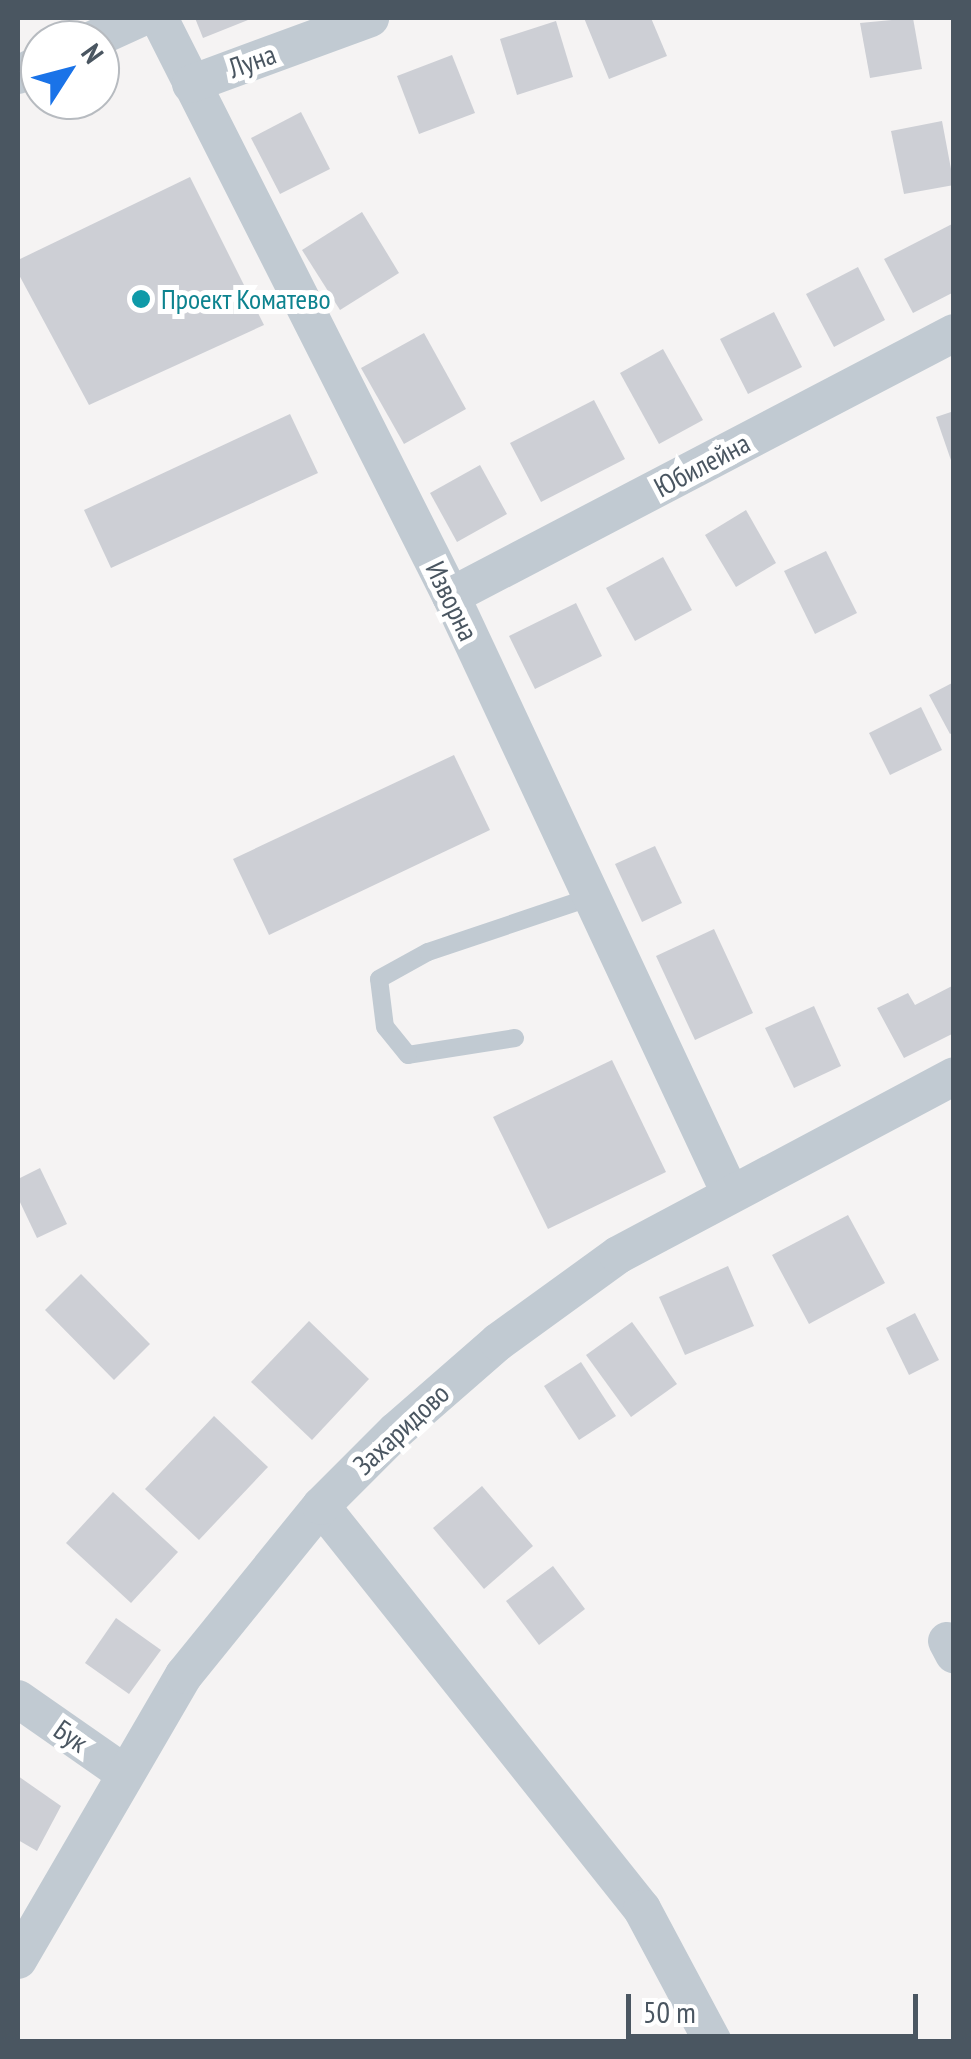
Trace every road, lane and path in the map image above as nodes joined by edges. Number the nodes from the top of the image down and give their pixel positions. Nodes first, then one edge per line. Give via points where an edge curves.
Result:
1 (159, 18) edge
2 (370, 18) edge
3 (191, 84) junction
4 (954, 333) edge
5 (451, 596) junction
6 (591, 898) junction
7 (515, 1038) dead end
8 (954, 1076) edge
9 (730, 1193) junction
10 (321, 1506) junction
11 (18, 1698) edge
12 (124, 1773) junction
13 (18, 1960) edge
14 (713, 2042) edge

1 - 3 street, Изворна
2 - 3 street, Луна
3 - 5 street, Изворна
4 - 5 street, Юбилейна
5 - 6 street, Изворна
6 - 7 lane via 428,952 379,978 384,1028 408,1055
6 - 9 street, Изворна
8 - 9 street, Захаридово
9 - 10 street, Захаридово via 618,1256 498,1342
10 - 12 street, Захаридово via 184,1674
10 - 14 street via 642,1909
11 - 12 street, Бук
12 - 13 street, Захаридово

